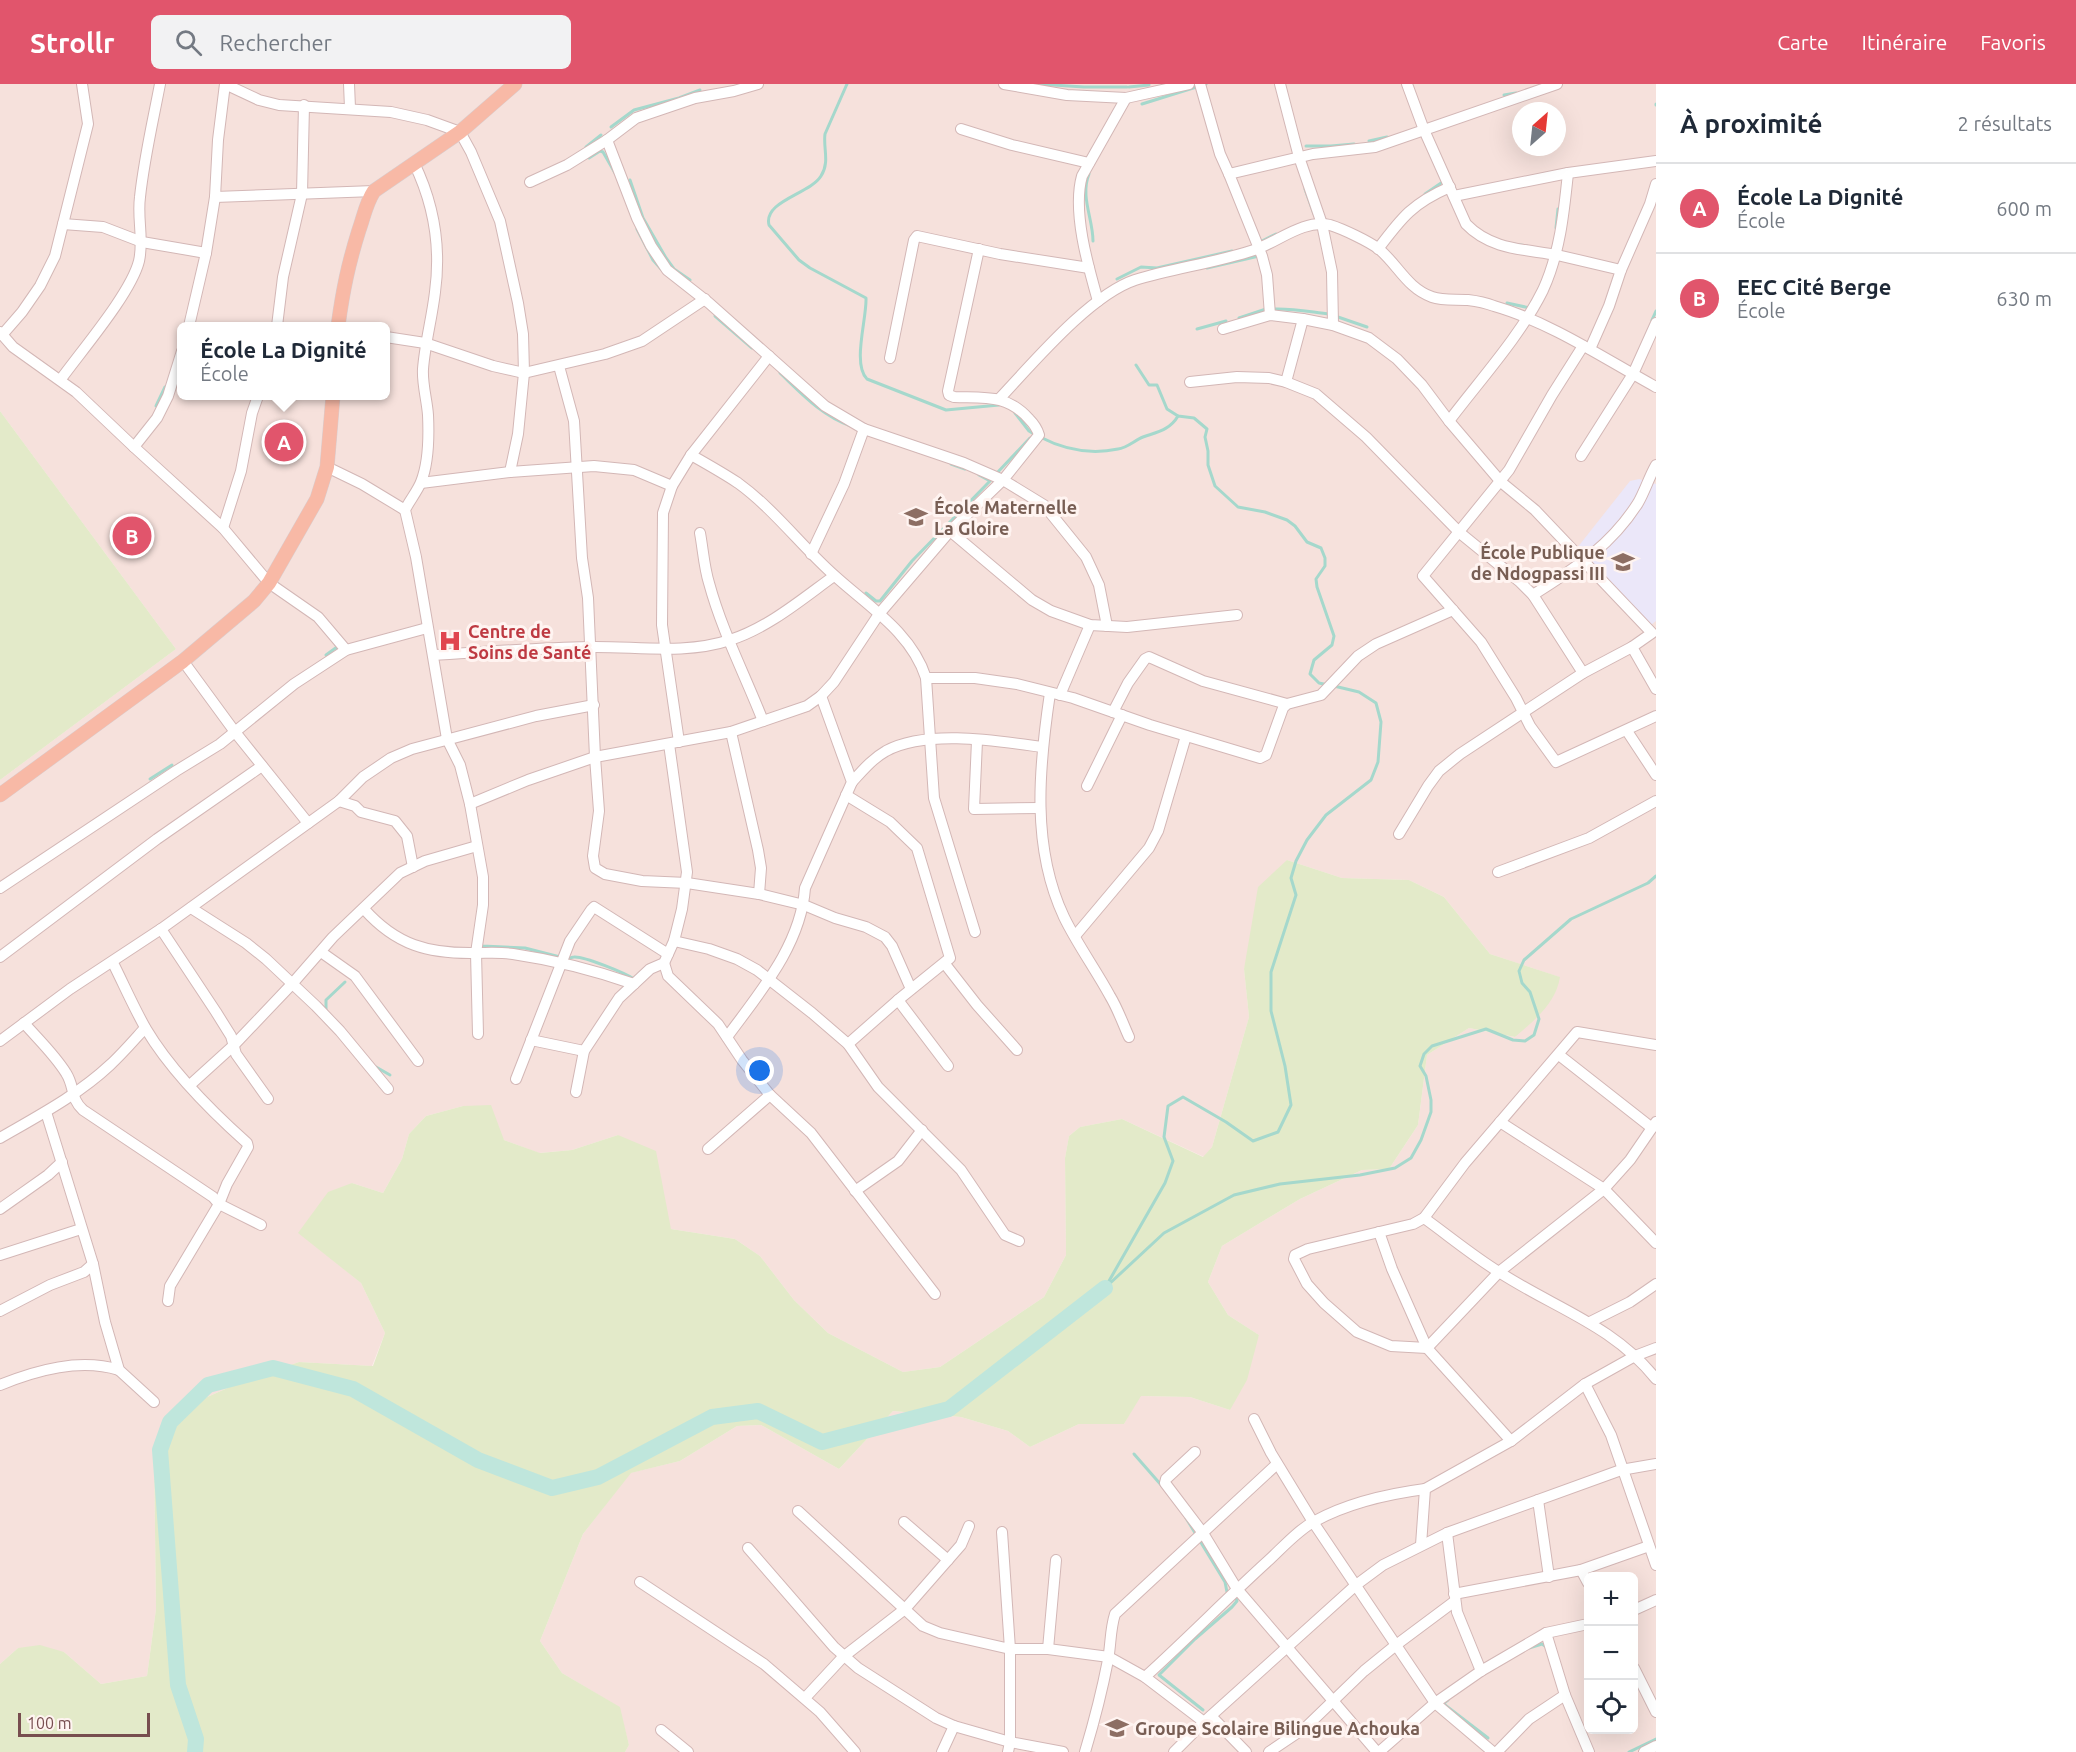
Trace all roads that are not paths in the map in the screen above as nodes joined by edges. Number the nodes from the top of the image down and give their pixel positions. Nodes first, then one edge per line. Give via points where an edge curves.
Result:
1 (82, 84) edge
2 (160, 84) edge
3 (225, 84) edge
4 (349, 84) edge
5 (515, 84) edge
6 (758, 84) edge
7 (1004, 84) edge
8 (1189, 84) edge
9 (1200, 84) edge
10 (1280, 84) edge
11 (1407, 84) edge
12 (1557, 84) edge
13 (733, 88) edge
14 (1126, 98) junction
15 (304, 105) junction
16 (350, 108) junction
17 (961, 129) dead end
18 (1424, 130) junction
19 (460, 132) junction
20 (607, 140) junction
21 (1299, 157) junction
22 (1656, 161) edge
23 (414, 163) junction
24 (1089, 163) junction
25 (1568, 172) junction
26 (1229, 174) junction
27 (530, 182) dead end
28 (1656, 184) edge
29 (374, 191) junction
30 (1452, 192) junction
31 (302, 194) junction
32 (215, 197) junction
33 (63, 224) junction
34 (1322, 224) junction
35 (142, 242) junction
36 (1259, 248) junction
37 (979, 249) junction
38 (1378, 249) junction
39 (206, 253) junction
40 (1555, 255) junction
41 (1089, 268) junction
42 (1622, 270) junction
43 (705, 299) junction
44 (1098, 301) junction
45 (1270, 315) junction
46 (1527, 318) junction
47 (1303, 319) junction
48 (190, 322) edge
49 (278, 322) edge
50 (339, 322) edge
51 (1656, 323) edge
52 (1333, 325) junction
53 (1222, 329) dead end
54 (1, 333) edge
55 (390, 338) edge
56 (425, 343) junction
57 (1586, 347) junction
58 (769, 356) junction
59 (890, 358) dead end
60 (559, 366) junction
61 (177, 367) edge
62 (524, 373) junction
63 (1633, 374) junction
64 (61, 379) junction
65 (1190, 382) dead end
66 (1286, 382) junction
67 (1656, 387) edge
68 (1000, 398) junction
69 (257, 400) edge
70 (333, 400) edge
71 (1449, 421) junction
72 (864, 429) junction
73 (134, 447) junction
74 (691, 455) junction
75 (1581, 456) dead end
76 (1656, 465) edge
77 (327, 467) junction
78 (578, 467) junction
79 (510, 472) junction
80 (1004, 480) junction
81 (1501, 482) junction
82 (421, 483) junction
83 (672, 486) junction
84 (405, 510) junction
85 (223, 528) junction
86 (950, 531) junction
87 (1460, 532) junction
88 (700, 533) dead end
89 (812, 554) junction
90 (1586, 561) junction
91 (834, 576) junction
92 (269, 583) junction
93 (1533, 595) junction
94 (1453, 610) junction
95 (879, 615) junction
96 (1237, 615) dead end
97 (1090, 625) junction
98 (1107, 626) junction
99 (427, 628) junction
100 (1654, 631) edge
101 (728, 641) junction
102 (590, 647) junction
103 (1632, 647) junction
104 (665, 649) junction
105 (346, 650) junction
106 (433, 655) junction
107 (183, 661) junction
108 (1584, 673) junction
109 (926, 678) junction
110 (1656, 689) edge
111 (1055, 694) junction
112 (821, 696) junction
113 (1287, 704) junction
114 (594, 705) junction
115 (1522, 713) junction
116 (1117, 714) junction
117 (1656, 716) edge
118 (763, 721) junction
119 (1627, 731) junction
120 (235, 732) junction
121 (731, 732) junction
122 (1186, 736) junction
123 (447, 739) junction
124 (930, 740) junction
125 (978, 741) junction
126 (674, 743) junction
127 (1042, 747) junction
128 (595, 757) junction
129 (261, 766) junction
130 (1656, 775) edge
131 (852, 782) junction
132 (1087, 786) dead end
133 (0, 795) edge
134 (846, 795) junction
135 (339, 801) junction
136 (1656, 801) edge
137 (470, 804) junction
138 (1040, 808) junction
139 (308, 823) junction
140 (1399, 834) dead end
141 (477, 846) junction
142 (413, 867) junction
143 (1498, 872) dead end
144 (687, 883) junction
145 (0, 888) edge
146 (759, 894) junction
147 (804, 905) junction
148 (191, 908) junction
149 (364, 909) junction
150 (161, 929) junction
151 (975, 932) dead end
152 (1075, 936) junction
153 (674, 941) junction
154 (321, 952) junction
155 (476, 953) junction
156 (0, 957) edge
157 (666, 958) junction
158 (562, 960) junction
159 (112, 963) junction
160 (945, 964) junction
161 (769, 980) junction
162 (292, 984) junction
163 (634, 984) junction
164 (911, 989) junction
165 (898, 1000) junction
166 (24, 1023) junction
167 (146, 1028) junction
168 (478, 1034) dead end
169 (727, 1037) junction
170 (1129, 1037) dead end
171 (531, 1040) junction
172 (0, 1041) edge
173 (848, 1044) junction
174 (233, 1046) junction
175 (1656, 1046) edge
176 (1017, 1050) dead end
177 (584, 1051) junction
178 (1559, 1055) junction
179 (418, 1061) dead end
180 (948, 1066) dead end
181 (516, 1079) dead end
182 (190, 1085) junction
183 (388, 1089) dead end
184 (576, 1092) dead end
185 (72, 1094) junction
186 (770, 1095) junction
187 (268, 1099) dead end
188 (46, 1112) junction
189 (1500, 1122) junction
190 (1654, 1125) edge
191 (922, 1130) junction
192 (0, 1138) edge
193 (708, 1149) dead end
194 (62, 1162) junction
195 (1604, 1189) junction
196 (855, 1191) junction
197 (219, 1204) junction
198 (0, 1209) edge
199 (1424, 1218) junction
200 (261, 1225) dead end
201 (81, 1229) junction
202 (1379, 1232) junction
203 (1020, 1241) dead end
204 (1656, 1243) edge
205 (0, 1255) edge
206 (93, 1264) junction
207 (1499, 1272) junction
208 (1656, 1284) edge
209 (935, 1294) dead end
210 (168, 1301) dead end
211 (0, 1311) edge
212 (1590, 1322) junction
213 (1427, 1348) junction
214 (1656, 1348) edge
215 (1635, 1356) junction
216 (119, 1370) junction
217 (1656, 1379) edge
218 (1585, 1384) junction
219 (0, 1386) edge
220 (154, 1402) dead end
221 (1254, 1419) dead end
222 (1511, 1441) junction
223 (1195, 1452) dead end
224 (1278, 1464) junction
225 (1656, 1464) edge
226 (1622, 1470) junction
227 (1425, 1489) junction
228 (1538, 1500) junction
229 (798, 1511) dead end
230 (904, 1522) dead end
231 (1313, 1522) junction
232 (969, 1526) dead end
233 (1002, 1532) dead end
234 (1203, 1533) junction
235 (1447, 1533) junction
236 (1421, 1545) junction
237 (1649, 1546) junction
238 (748, 1548) dead end
239 (948, 1560) junction
240 (1056, 1560) dead end
241 (1656, 1565) edge
242 (1581, 1570) junction
243 (1584, 1576) edge
244 (1549, 1577) junction
245 (640, 1581) dead end
246 (1356, 1585) junction
247 (1237, 1589) junction
248 (1455, 1598) junction
249 (1656, 1600) edge
250 (1638, 1608) edge
251 (905, 1609) junction
252 (1584, 1625) edge
253 (1546, 1634) junction
254 (1396, 1645) junction
255 (1288, 1648) junction
256 (1010, 1649) junction
257 (1048, 1649) junction
258 (843, 1657) junction
259 (1109, 1657) junction
260 (1481, 1671) junction
261 (1638, 1676) edge
262 (1145, 1677) junction
263 (1565, 1695) junction
264 (805, 1698) junction
265 (1334, 1702) junction
266 (1435, 1703) junction
267 (1656, 1712) edge
268 (1208, 1719) junction
269 (954, 1726) junction
270 (661, 1730) dead end
271 (1656, 1746) edge
272 (1009, 1747) edge
273 (688, 1752) edge
274 (855, 1752) edge
275 (942, 1752) edge
276 (1063, 1752) edge
277 (1085, 1752) edge
278 (1174, 1752) edge
279 (1246, 1752) edge
280 (1269, 1752) edge
281 (1378, 1752) edge
282 (1495, 1752) edge
283 (1589, 1752) edge
284 (1644, 1752) edge

1 - 33 street via 88,124
2 - 35 street via 140,199
3 - 15 street via 259,100
3 - 32 street
4 - 16 street
5 - 19 main road
6 - 13 street
7 - 14 street via 1067,95
8 - 14 street
9 - 26 street
10 - 21 street
11 - 18 street
12 - 18 street
13 - 20 street via 636,118
14 - 24 street
15 - 16 street
15 - 31 street
16 - 19 street via 406,115
17 - 24 street
18 - 21 street via 1375,147
18 - 30 street
19 - 23 main road
19 - 62 street via 500,221 523,334
20 - 27 street
20 - 43 street via 651,246 667,270
21 - 26 street
21 - 34 street
22 - 25 street
23 - 29 main road
23 - 56 street via 432,212 438,255
24 - 41 street via 1078,198
25 - 30 street
25 - 40 street via 1564,217
26 - 36 street
28 - 42 street
29 - 31 street
29 - 50 main road via 349,260
30 - 38 street via 1430,195 1414,205
30 - 40 street via 1466,224 1488,242
31 - 32 street
31 - 49 street via 283,277
32 - 39 street
33 - 35 street via 103,227
33 - 54 street via 55,256 40,286
34 - 36 street via 1289,232
34 - 38 street
34 - 52 street via 1332,272
35 - 39 street
35 - 64 street via 131,279
36 - 44 street via 1134,281
36 - 45 street via 1267,276
37 - 41 street
37 - 59 street via 917,236
37 - 68 street via 948,391 954,397
38 - 46 street via 1407,282 1433,298 1469,300
39 - 48 street
40 - 42 street
40 - 46 street via 1544,288
41 - 44 street
42 - 57 street via 1609,306
43 - 58 street
43 - 60 street via 642,341
44 - 68 street
45 - 47 street
45 - 53 street
46 - 57 street
46 - 71 street
47 - 52 street
47 - 66 street
51 - 63 street
52 - 71 street via 1369,338 1398,359
54 - 64 street via 14,347
55 - 56 street
56 - 62 street
56 - 82 street via 423,374 428,427
57 - 63 street
57 - 81 street
58 - 72 street via 825,406
58 - 74 street
60 - 62 street
60 - 78 street via 574,421
61 - 73 street via 157,418
62 - 79 street
63 - 67 street
63 - 75 street
64 - 73 street
65 - 66 street via 1237,377
66 - 87 street via 1316,394
68 - 80 street via 1020,409 1039,435
69 - 85 street
70 - 77 main road
71 - 81 street
72 - 80 street
72 - 89 street
73 - 85 street
74 - 83 street
74 - 89 street via 761,502
76 - 90 street via 1637,504
77 - 84 street
77 - 92 main road via 317,499
78 - 79 street
78 - 83 street via 634,470
78 - 102 street
79 - 82 street
80 - 86 street
80 - 98 street via 1044,505 1086,556 1099,585
81 - 87 street
81 - 90 street
82 - 84 street
83 - 104 street via 663,513
84 - 99 street via 417,557
85 - 92 street
86 - 95 street
86 - 97 street via 1032,600
87 - 93 street
87 - 94 street via 1423,576
88 - 101 street via 708,582
89 - 91 street
90 - 93 street
90 - 100 street
91 - 95 street
91 - 101 street via 750,632
92 - 105 street via 318,616
92 - 107 main road via 254,601
93 - 108 street
94 - 113 street via 1376,644 1319,696
94 - 115 street via 1481,642
95 - 109 street via 908,641
95 - 112 street
96 - 98 street
97 - 98 street
97 - 111 street
99 - 105 street
99 - 106 street
100 - 103 street
101 - 104 street
101 - 118 street
102 - 104 street
102 - 106 street
102 - 114 street
103 - 108 street
103 - 110 street
104 - 126 street
105 - 120 street via 294,684
106 - 123 street
107 - 120 street
107 - 133 main road
108 - 115 street
109 - 111 street via 975,678
109 - 124 street
111 - 116 street
111 - 127 street
112 - 118 street via 807,706
112 - 131 street
113 - 116 street via 1203,681 1149,657 1128,683
113 - 122 street via 1264,757
114 - 123 street
114 - 128 street
115 - 119 street via 1556,762
115 - 140 street via 1439,771
116 - 122 street
116 - 132 street
117 - 119 street
118 - 121 street
119 - 130 street
120 - 129 street
120 - 145 street
121 - 126 street
121 - 146 street via 758,850
122 - 152 street via 1158,831 1149,848
123 - 135 street via 391,758 363,777
123 - 137 street via 460,765
124 - 125 street
124 - 131 street via 888,751
124 - 151 street via 936,811
125 - 127 street
125 - 138 street via 974,809
126 - 128 street
126 - 144 street
127 - 138 street
128 - 137 street
128 - 144 street via 599,811 595,868 605,874 642,881
129 - 139 street
129 - 156 street
131 - 134 street
134 - 147 street via 805,888
134 - 160 street via 890,822 917,848 950,956
135 - 139 street
135 - 142 street via 395,821 407,836
136 - 143 street via 1589,838
137 - 141 street
138 - 152 street via 1048,877
139 - 148 street
141 - 142 street
141 - 155 street via 483,905
142 - 149 street via 386,885
144 - 146 street
144 - 153 street
146 - 147 street
147 - 161 street via 791,940
147 - 164 street via 885,937
148 - 150 street
148 - 162 street via 246,943
149 - 154 street
149 - 155 street via 392,935 421,948
150 - 159 street
150 - 174 street via 231,1036
152 - 170 street
153 - 157 street
153 - 161 street via 731,956
154 - 162 street
154 - 179 street via 355,976
155 - 158 street
155 - 168 street
157 - 158 street via 594,907
157 - 163 street
157 - 169 street via 668,976
158 - 163 street
158 - 171 street
159 - 166 street
159 - 167 street
160 - 164 street
160 - 176 street
161 - 169 street
161 - 173 street
162 - 174 street
162 - 183 street via 340,1031
163 - 177 street via 619,998
164 - 165 street
165 - 173 street
165 - 180 street
166 - 172 street
166 - 185 street via 68,1076
167 - 182 street via 163,1055
167 - 185 street via 110,1066
169 - 186 street
171 - 177 street
171 - 181 street
173 - 191 street via 878,1087
174 - 182 street
174 - 187 street
175 - 178 street via 1577,1032
177 - 184 street
178 - 189 street
178 - 190 street
182 - 197 street via 248,1147
185 - 188 street
185 - 197 street via 83,1110
186 - 193 street
186 - 196 street via 811,1133
188 - 192 street
188 - 194 street
189 - 195 street
189 - 199 street
190 - 195 street
191 - 196 street via 898,1161
191 - 203 street via 961,1170 1005,1234
194 - 198 street
194 - 201 street
195 - 204 street
195 - 207 street
196 - 209 street
197 - 200 street
197 - 210 street via 170,1286
199 - 202 street
199 - 207 street
201 - 205 street
201 - 206 street
202 - 213 street
202 - 213 street via 1308,1249 1293,1259 1306,1284 1357,1332 1390,1346
206 - 211 street via 84,1272
206 - 216 street
207 - 212 street
207 - 213 street
208 - 212 street
212 - 215 street
213 - 222 street
214 - 215 street
215 - 217 street
215 - 218 street
216 - 219 street via 89,1364 67,1366
216 - 220 street
218 - 222 street
218 - 226 street via 1611,1435
221 - 224 street
222 - 227 street
223 - 234 street via 1165,1483
224 - 231 street
224 - 234 street
225 - 226 street
226 - 228 street
226 - 237 street
227 - 231 street via 1370,1500
227 - 236 street
228 - 235 street
228 - 244 street
229 - 251 street
230 - 239 street
231 - 246 street
231 - 247 street
232 - 239 street via 961,1545
233 - 256 street
234 - 247 street
234 - 259 street via 1115,1614
235 - 236 street
235 - 248 street
236 - 246 street
237 - 241 street
237 - 242 street
238 - 258 street
239 - 251 street
240 - 257 street
242 - 243 street
242 - 244 street
244 - 248 street
245 - 264 street via 748,1652
246 - 254 street
246 - 255 street
247 - 255 street
247 - 262 street
248 - 254 street
248 - 260 street
249 - 250 street
251 - 256 street via 924,1626 940,1633
251 - 258 street
252 - 253 street
253 - 260 street
253 - 263 street
254 - 265 street
254 - 266 street
255 - 265 street
255 - 268 street
256 - 257 street
256 - 272 street
257 - 259 street
258 - 264 street
258 - 269 street
259 - 262 street
259 - 277 street
260 - 266 street
261 - 267 street
262 - 268 street
263 - 282 street via 1529,1719
263 - 283 street
264 - 274 street
265 - 280 street
265 - 281 street
266 - 281 street
266 - 282 street
268 - 278 street
268 - 279 street
269 - 272 street
269 - 275 street
270 - 273 street
271 - 284 street
272 - 276 street

